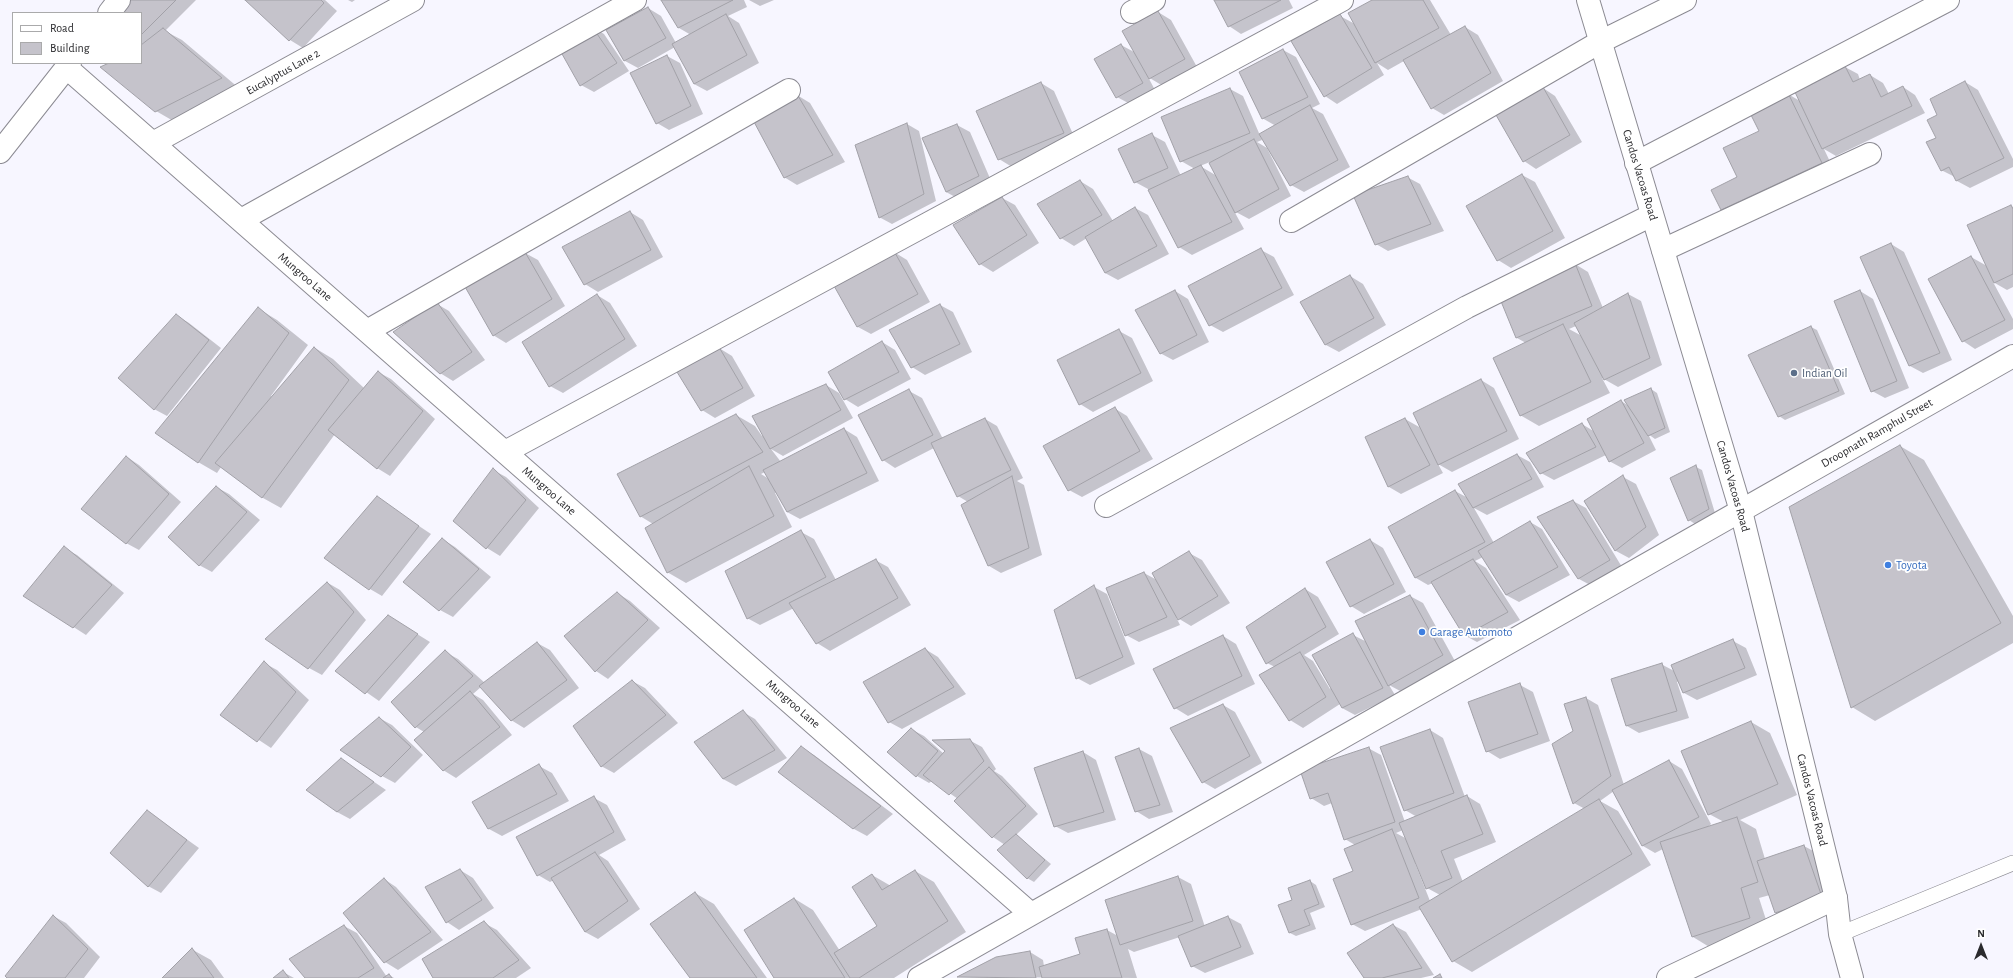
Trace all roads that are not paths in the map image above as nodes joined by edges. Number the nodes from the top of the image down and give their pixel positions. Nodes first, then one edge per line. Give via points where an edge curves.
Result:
1 (119, 0) edge
2 (413, 0) edge
3 (635, 0) edge
4 (1154, 0) edge
5 (1342, 0) edge
6 (1588, 0) edge
7 (1685, 0) edge
8 (1948, 0) edge
9 (110, 12) edge
10 (1132, 12) dead end
11 (1600, 42) junction
12 (68, 65) edge
13 (789, 90) dead end
14 (153, 143) junction
15 (0, 152) edge
16 (1870, 154) dead end
17 (1636, 163) junction
18 (1652, 215) junction
19 (241, 220) junction
20 (1291, 221) dead end
21 (1663, 250) junction
22 (367, 331) junction
23 (2013, 356) edge
24 (505, 452) junction
25 (1106, 506) dead end
26 (1741, 511) junction
27 (2013, 863) edge
28 (1836, 898) junction
29 (1031, 914) junction
30 (1840, 934) junction
31 (919, 978) edge
32 (1668, 978) edge
33 (1852, 978) edge

1 - 9 street
2 - 14 street, Eucalyptus Lane 2
3 - 19 street
4 - 10 street
5 - 24 street
6 - 11 street, Candos Vacoas Road
7 - 11 street
8 - 17 street
11 - 17 street, Candos Vacoas Road
11 - 20 street
12 - 14 street, Mungroo Lane
12 - 15 street
13 - 22 street
14 - 19 street, Mungroo Lane
16 - 21 street
17 - 18 street, Candos Vacoas Road
18 - 21 street, Candos Vacoas Road
18 - 25 street via 1467,307
19 - 22 street, Mungroo Lane
21 - 26 street, Candos Vacoas Road
22 - 24 street, Mungroo Lane
23 - 26 street, Droopnath Ramphul Street
24 - 29 street, Mungroo Lane
26 - 28 street, Candos Vacoas Road
26 - 29 street, Droopnath Ramphul Street
27 - 30 lane
28 - 30 street, Candos Vacoas Road
28 - 32 street
29 - 31 street, Droopnath Ramphul Street
30 - 33 street, Candos Vacoas Road

